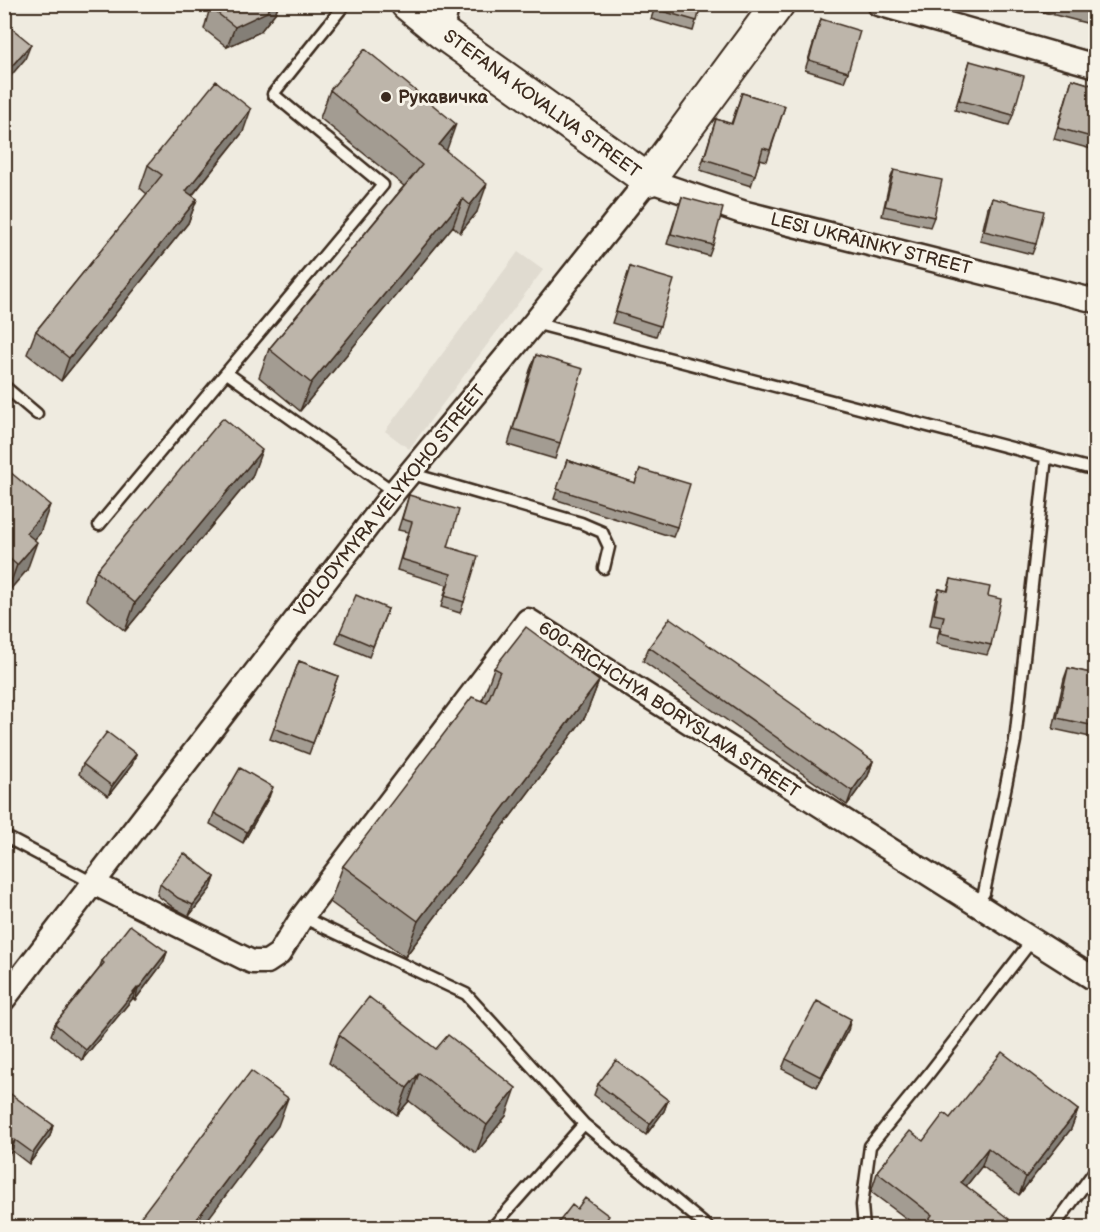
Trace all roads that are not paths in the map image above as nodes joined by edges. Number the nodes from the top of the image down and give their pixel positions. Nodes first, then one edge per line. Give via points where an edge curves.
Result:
1 (345, 4) edge
2 (407, 4) edge
3 (778, 4) edge
4 (878, 4) edge
5 (444, 18) edge
6 (1095, 66) edge
7 (648, 180) junction
8 (1095, 301) edge
9 (534, 323) junction
10 (227, 373) junction
11 (4, 386) edge
12 (38, 414) dead end
13 (1046, 457) junction
14 (1095, 470) edge
15 (409, 473) junction
16 (394, 492) junction
17 (99, 525) dead end
18 (604, 568) dead end
19 (4, 836) edge
20 (93, 883) junction
21 (975, 905) junction
22 (302, 917) junction
23 (1032, 939) junction
24 (1095, 980) edge
25 (4, 999) edge
26 (584, 1124) junction
27 (1095, 1169) edge
28 (492, 1227) edge
29 (708, 1227) edge
30 (864, 1227) edge
31 (1053, 1227) edge

1 - 10 lane via 273,94 383,185
2 - 5 street, STEFANA KOVALIVA STREET
3 - 7 street, VOLODYMYRA VELYKOHO STREET
4 - 6 street
5 - 7 street, STEFANA KOVALIVA STREET
7 - 8 street, LESI UKRAINKY STREET via 742,212
7 - 9 street, VOLODYMYRA VELYKOHO STREET
9 - 13 lane
9 - 15 street, VOLODYMYRA VELYKOHO STREET
10 - 16 lane
10 - 17 lane
11 - 12 lane
13 - 14 lane
13 - 21 lane via 1015,741 984,893
15 - 16 street, VOLODYMYRA VELYKOHO STREET
15 - 18 lane via 602,532 609,547
16 - 20 street, VOLODYMYRA VELYKOHO STREET
19 - 20 lane
20 - 22 street, 600-RICHCHYA BORYSLAVA STREET via 252,962 267,962 279,954
20 - 25 street, VOLODYMYRA VELYKOHO STREET
21 - 22 street, 600-RICHCHYA BORYSLAVA STREET via 528,620
21 - 23 street, 600-RICHCHYA BORYSLAVA STREET
22 - 26 lane via 466,994
23 - 24 street, 600-RICHCHYA BORYSLAVA STREET
23 - 30 lane via 870,1146 862,1205
26 - 28 lane
26 - 29 lane
27 - 31 lane

